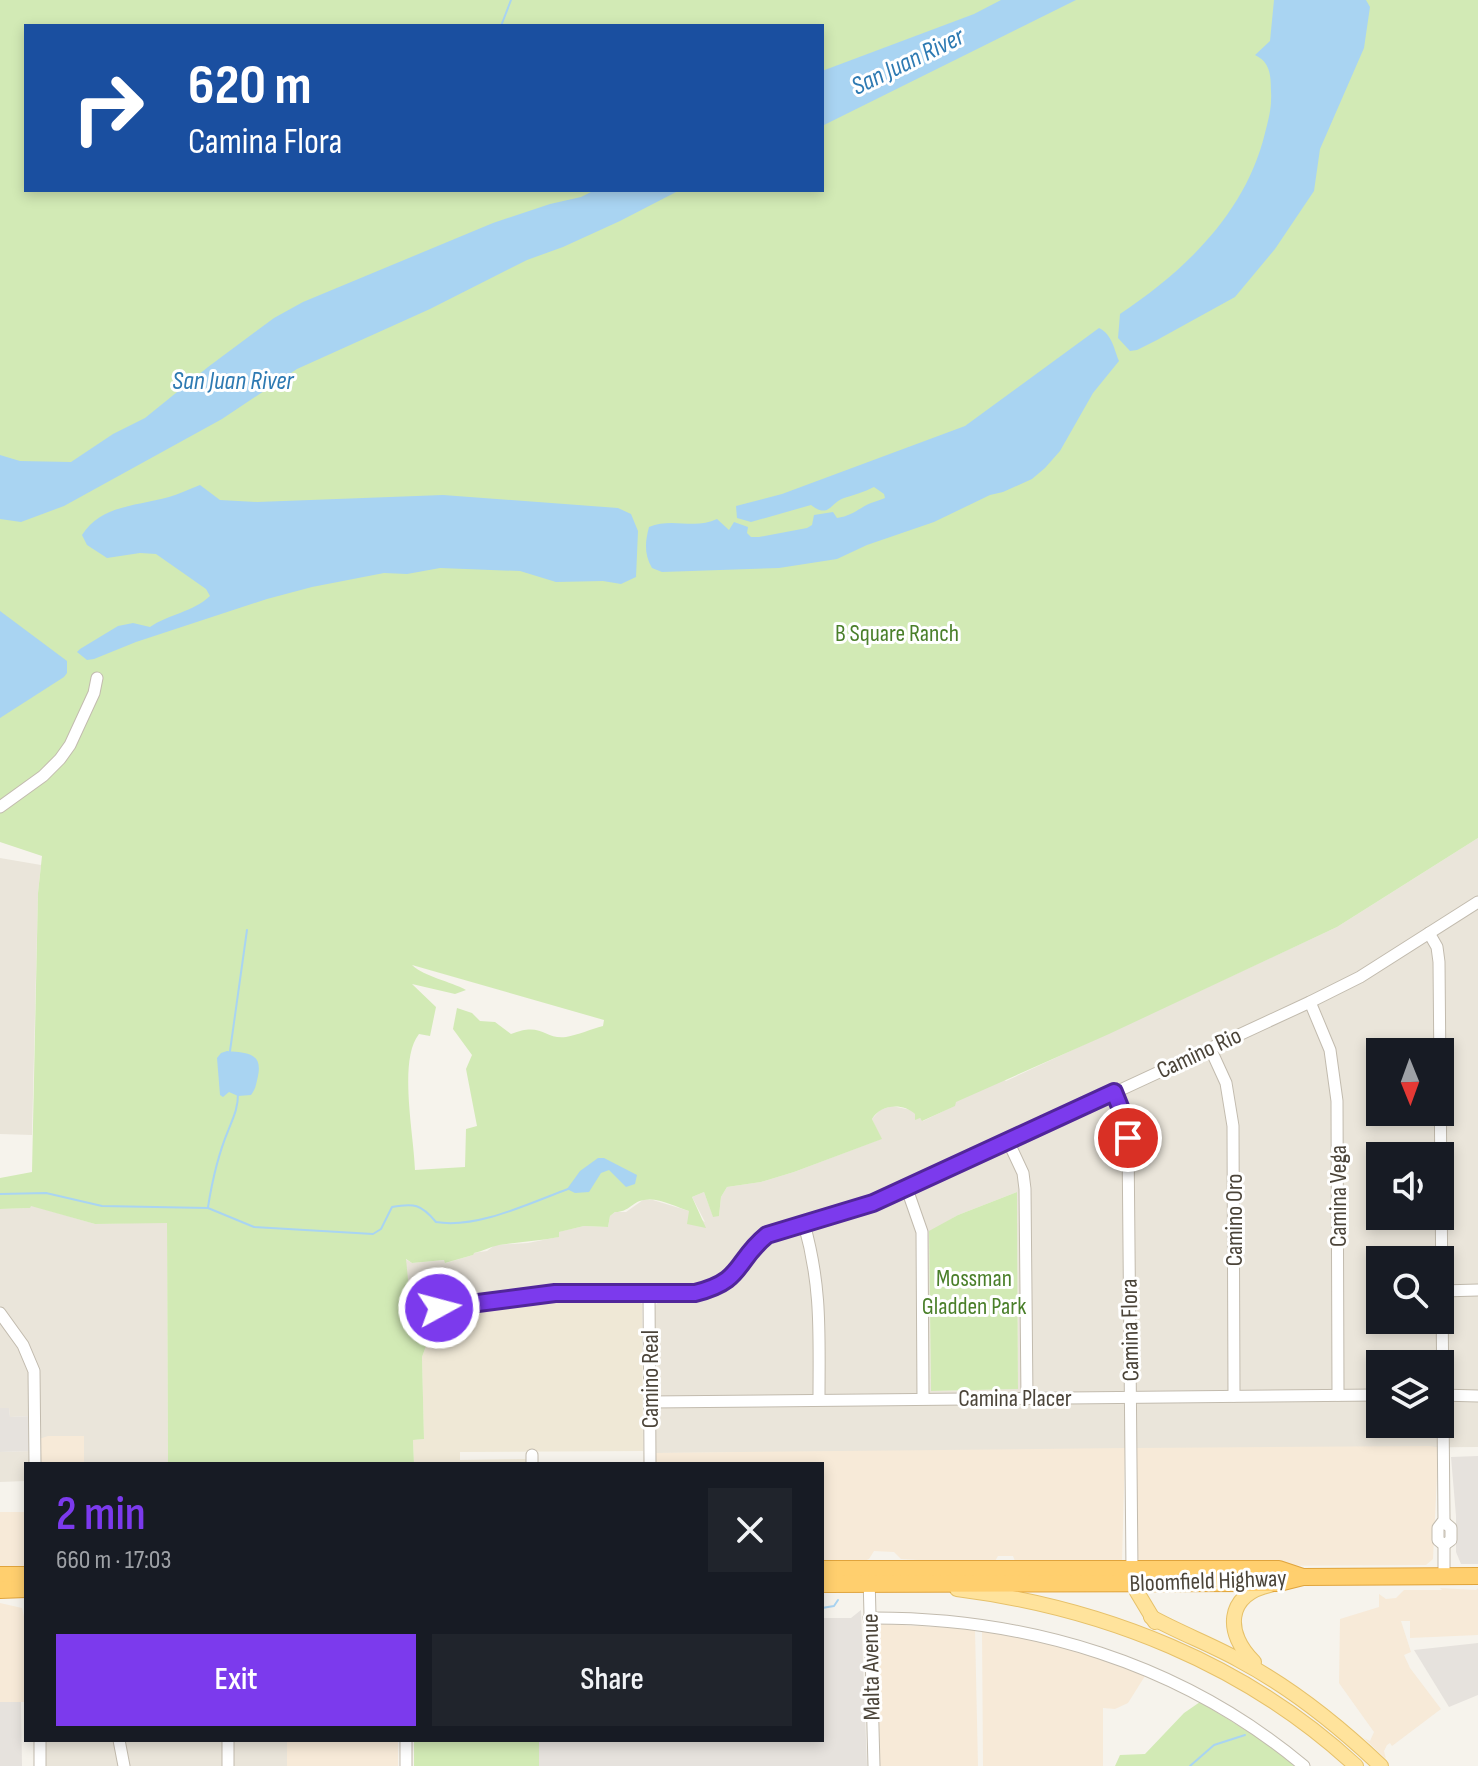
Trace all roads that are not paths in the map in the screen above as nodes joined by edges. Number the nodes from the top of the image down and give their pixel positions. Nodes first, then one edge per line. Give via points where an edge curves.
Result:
1 (97, 678) dead end
2 (0, 807) edge
3 (1478, 902) edge
4 (1429, 933) junction
5 (1310, 1002) junction
6 (1210, 1048) junction
7 (1114, 1092) junction
8 (1008, 1141) junction
9 (907, 1189) junction
10 (804, 1224) junction
11 (1442, 1246) edge
12 (1478, 1290) edge
13 (1454, 1291) edge
14 (649, 1294) junction
15 (416, 1311) dead end
16 (0, 1313) edge
17 (1338, 1395) junction
18 (1366, 1395) edge
19 (1454, 1395) edge
20 (1234, 1396) junction
21 (1478, 1396) edge
22 (923, 1398) junction
23 (1131, 1398) junction
24 (819, 1399) junction
25 (1027, 1399) junction
26 (650, 1402) junction
27 (1443, 1438) edge
28 (35, 1462) edge
29 (650, 1462) edge
30 (824, 1569) edge
31 (0, 1575) edge
32 (24, 1575) edge
33 (869, 1576) junction
34 (1444, 1576) junction
35 (1478, 1576) edge
36 (1133, 1577) junction
37 (1303, 1577) junction
38 (1279, 1583) junction
39 (824, 1584) edge
40 (917, 1585) junction
41 (24, 1589) edge
42 (0, 1590) edge
43 (1151, 1617) junction
44 (869, 1618) junction
45 (1269, 1676) junction
46 (1251, 1686) junction
47 (40, 1742) edge
48 (119, 1742) edge
49 (228, 1742) edge
50 (406, 1742) edge
51 (40, 1766) edge
52 (124, 1766) edge
53 (228, 1766) edge
54 (406, 1766) edge
55 (874, 1766) edge
56 (1304, 1766) edge
57 (1356, 1766) edge
58 (1381, 1766) edge

1 - 2 street via 60,759
3 - 4 street, Camino Rio
4 - 5 street, Camino Rio
4 - 11 street via 1439,962
5 - 6 street, Camino Rio
5 - 17 street, Camina Vega via 1330,1050 1337,1101
6 - 7 street, Camino Rio
6 - 20 street, Camino Oro via 1226,1083 1233,1126
7 - 8 street, Camino Rio
7 - 23 street, Camina Flora via 1128,1138
8 - 9 street, Camino Rio
8 - 25 street via 1023,1173 1026,1207
9 - 10 street, Camino Rio
9 - 22 street via 922,1232
10 - 14 street, Camino Rio via 767,1235 727,1282 695,1293
10 - 24 street via 819,1294
12 - 13 street
14 - 15 street, Camino Rio via 555,1293
14 - 26 street, Camino Real
16 - 28 street via 34,1371
17 - 18 street, Camina Placer
17 - 20 street, Camina Placer
19 - 21 street
20 - 23 street, Camina Placer
22 - 24 street, Camina Placer
22 - 25 street, Camina Placer
23 - 25 street, Camina Placer
23 - 36 street, Camina Flora
24 - 26 street, Camina Placer
26 - 29 street, Camino Real
27 - 34 street via 1444,1522 1438,1540 1444,1545
30 - 33 highway, Bloomfield Highway
31 - 32 highway
33 - 36 highway, Bloomfield Highway
33 - 39 highway, Bloomfield Highway
33 - 40 highway, Bloomfield Highway
33 - 44 street, Malta Avenue
34 - 35 highway
34 - 37 highway
36 - 37 highway, Bloomfield Highway via 1279,1569
36 - 38 highway, Bloomfield Highway
36 - 40 highway, Bloomfield Highway
36 - 43 main road
37 - 38 highway, Bloomfield Highway
38 - 45 main road via 1251,1591 1234,1617 1241,1648
40 - 46 main road via 1030,1601 1101,1619
41 - 42 highway
43 - 45 main road
43 - 46 main road via 1170,1638
44 - 55 street, Malta Avenue
44 - 56 street via 983,1624 1105,1653 1220,1707
45 - 58 main road
46 - 57 main road
47 - 51 street
48 - 52 street
49 - 53 street
50 - 54 street

